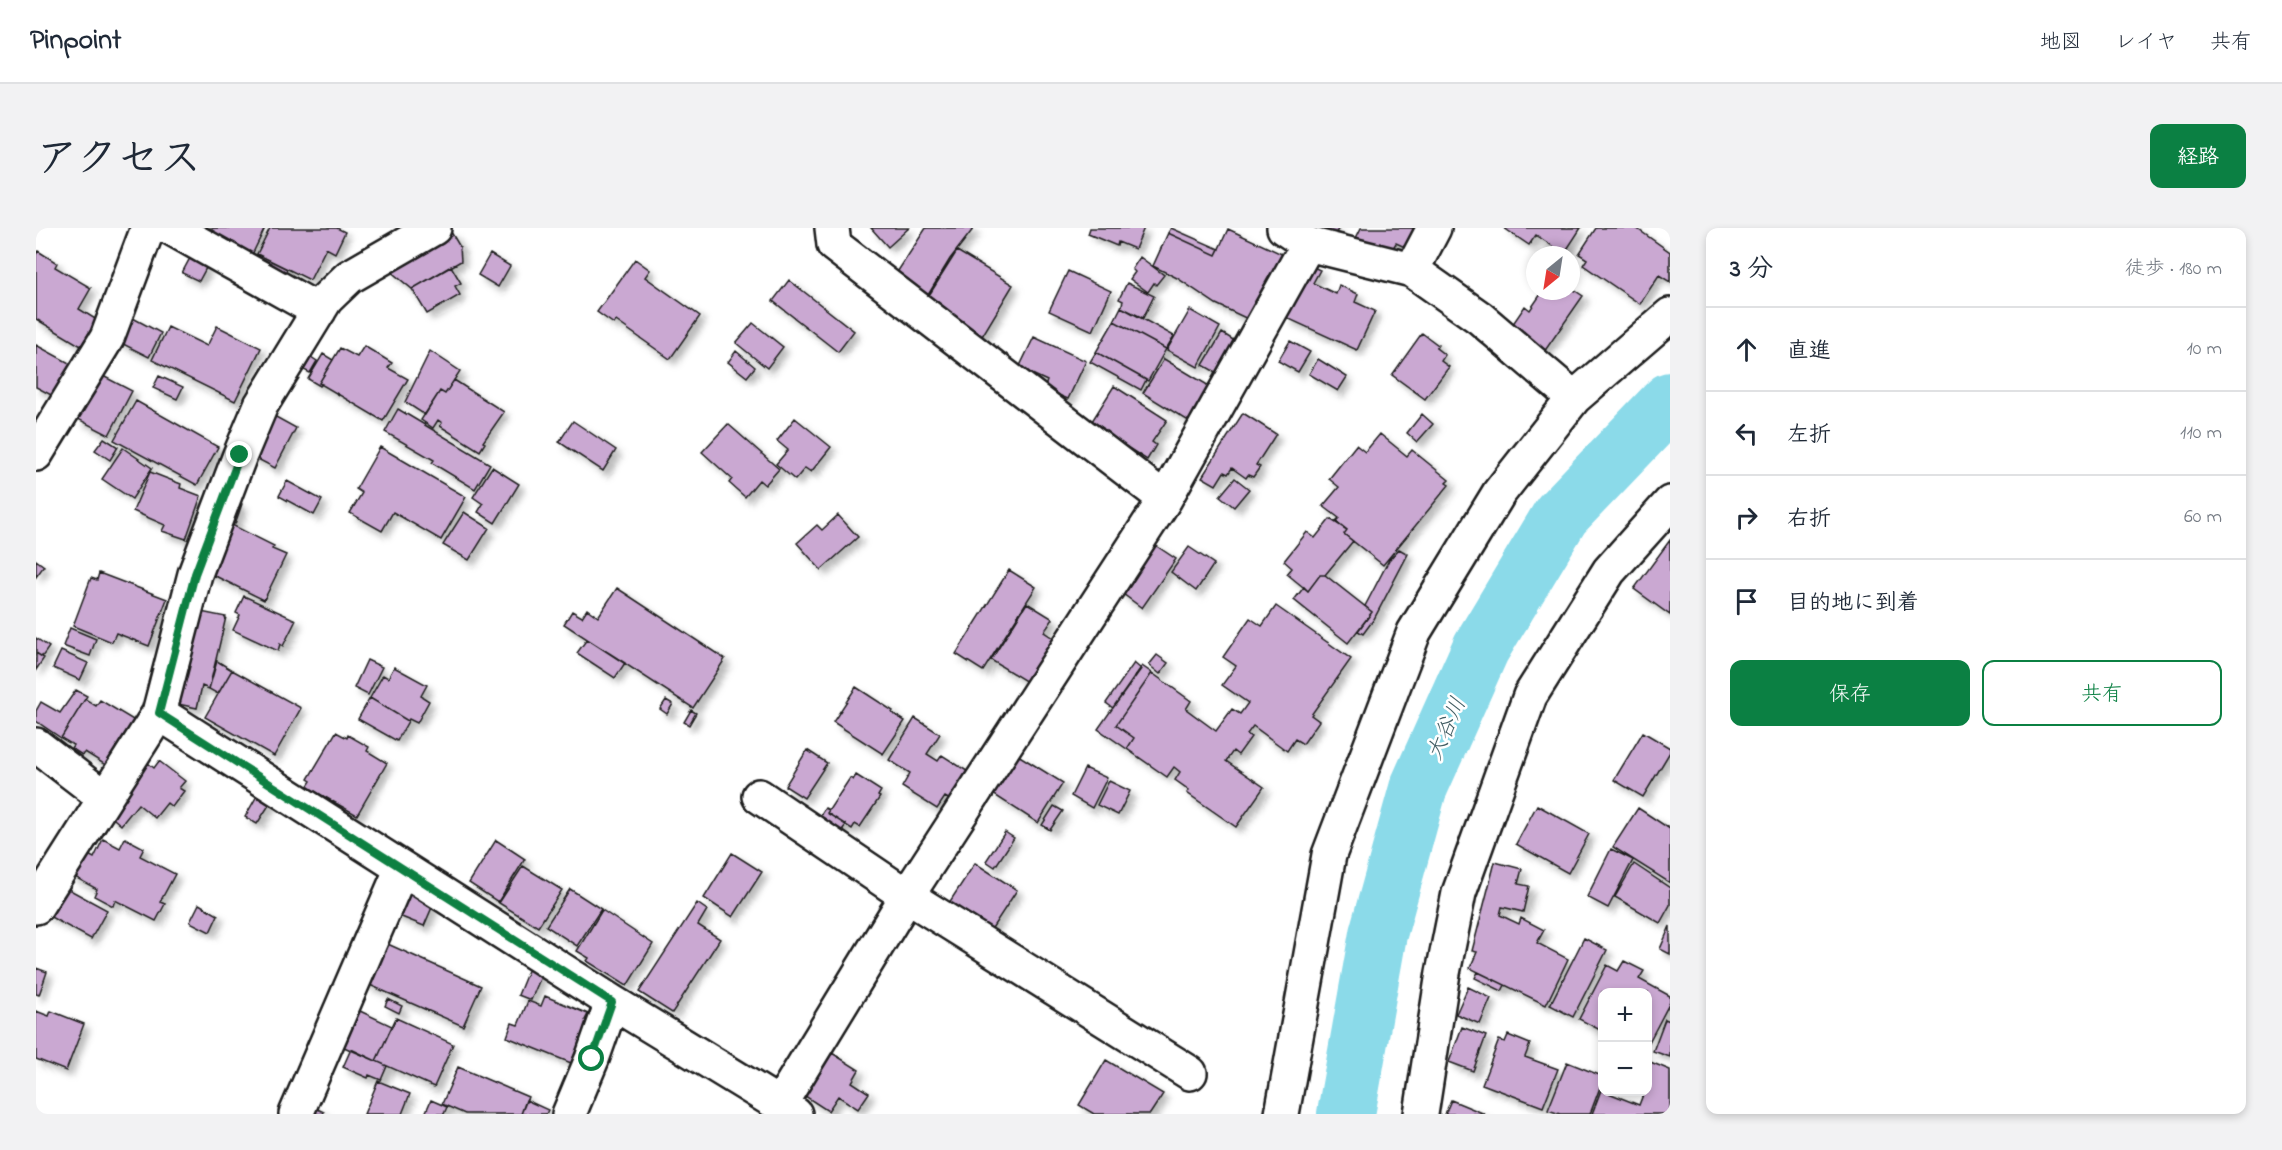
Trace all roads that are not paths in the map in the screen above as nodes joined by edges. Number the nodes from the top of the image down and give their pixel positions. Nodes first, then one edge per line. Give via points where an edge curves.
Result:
1 (148, 228) edge
2 (171, 228) edge
3 (434, 228) edge
4 (832, 228) edge
5 (1434, 228) edge
6 (1296, 236) edge
7 (1412, 270) junction
8 (319, 311) junction
9 (1670, 315) edge
10 (1574, 398) junction
11 (36, 454) edge
12 (1165, 499) junction
13 (1670, 503) edge
14 (159, 713) junction
15 (36, 745) edge
16 (759, 796) dead end
17 (105, 798) junction
18 (402, 868) junction
19 (907, 896) junction
20 (36, 907) edge
21 (612, 1002) junction
22 (1190, 1073) dead end
23 (787, 1109) edge
24 (296, 1114) edge
25 (569, 1114) edge
26 (1282, 1114) edge
27 (1421, 1114) edge

1 - 11 street via 107,338
2 - 8 street
3 - 8 street via 350,277
4 - 12 street via 834,245
5 - 7 street
6 - 7 street
6 - 12 street
7 - 10 street via 1480,318
8 - 14 street via 261,405 240,455 195,574
9 - 10 street
10 - 26 street via 1499,493 1414,632 1329,855
12 - 19 street
13 - 27 street via 1609,571 1530,696 1460,893
14 - 17 street
14 - 18 street
15 - 17 street
16 - 19 street
17 - 20 street
18 - 21 street
18 - 24 street
19 - 22 street
19 - 23 street
21 - 23 street
21 - 25 street

